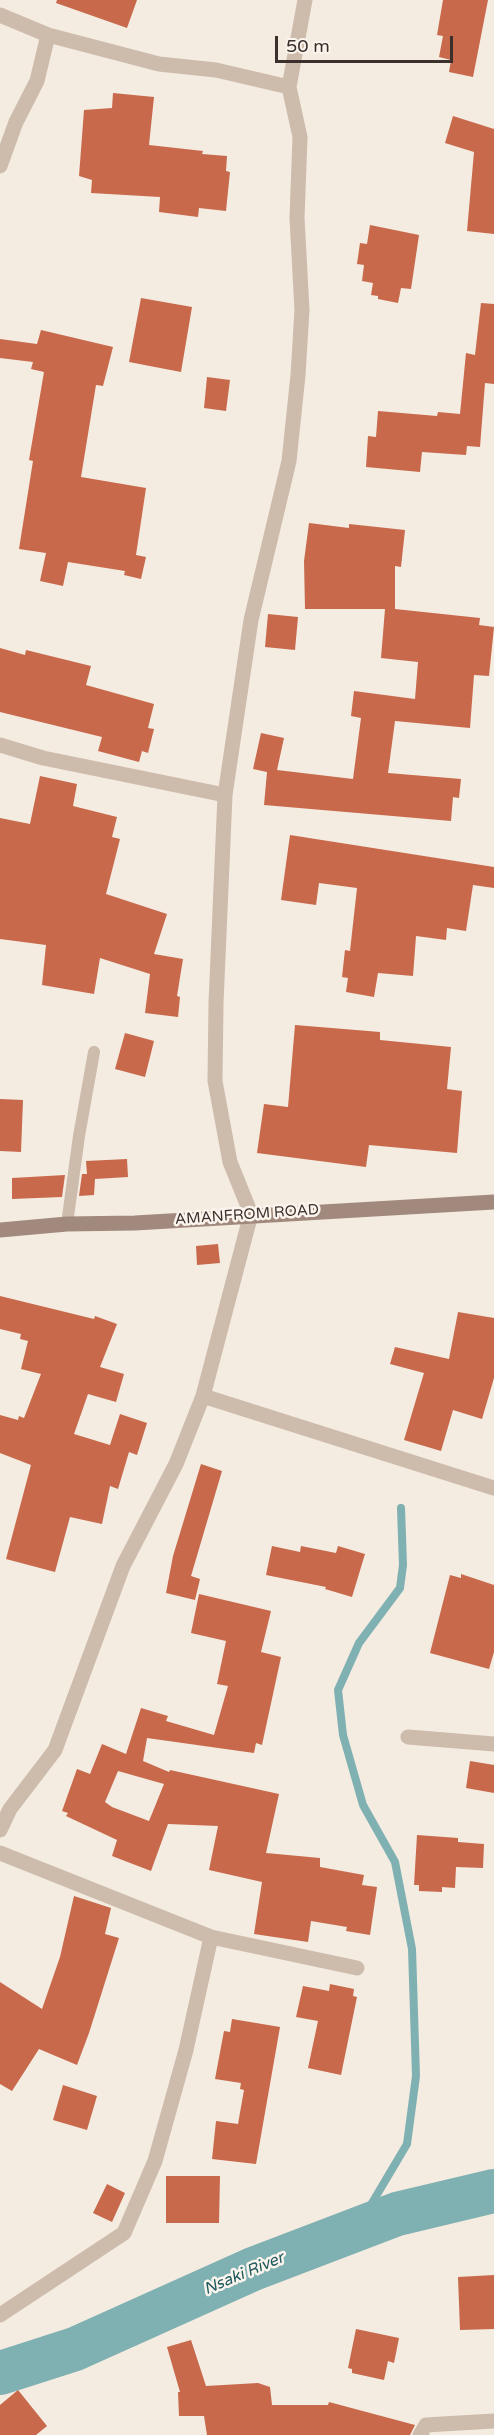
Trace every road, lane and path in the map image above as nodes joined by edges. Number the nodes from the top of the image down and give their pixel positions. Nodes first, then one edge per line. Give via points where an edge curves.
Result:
1 (305, 0) edge
2 (0, 15) edge
3 (48, 35) junction
4 (289, 87) junction
5 (0, 166) edge
6 (0, 745) edge
7 (225, 795) junction
8 (94, 1052) dead end
9 (494, 1202) edge
10 (250, 1214) junction
11 (67, 1224) junction
12 (0, 1230) edge
13 (203, 1396) junction
14 (494, 1488) edge
15 (408, 1737) dead end
16 (494, 1744) edge
17 (0, 1830) edge
18 (0, 1853) edge
19 (211, 1937) junction
20 (357, 1968) dead end
21 (0, 2315) edge
22 (494, 2421) edge
23 (420, 2435) edge

1 - 4 street
2 - 3 street
3 - 4 street via 159,64 216,70
3 - 5 street via 37,81
4 - 7 street via 300,137 297,218 302,310 298,375 289,461 251,620
6 - 7 street via 43,758
7 - 10 street via 215,1081 230,1162
8 - 11 lane
9 - 10 street, AMANFROM ROAD
10 - 11 street, AMANFROM ROAD
10 - 13 street
11 - 12 street, AMANFROM ROAD
13 - 14 street
13 - 17 street via 176,1464 123,1566 55,1750 10,1809
15 - 16 street
18 - 19 street
19 - 20 street
19 - 21 street via 186,2050 155,2161 124,2233
22 - 23 street via 426,2425

